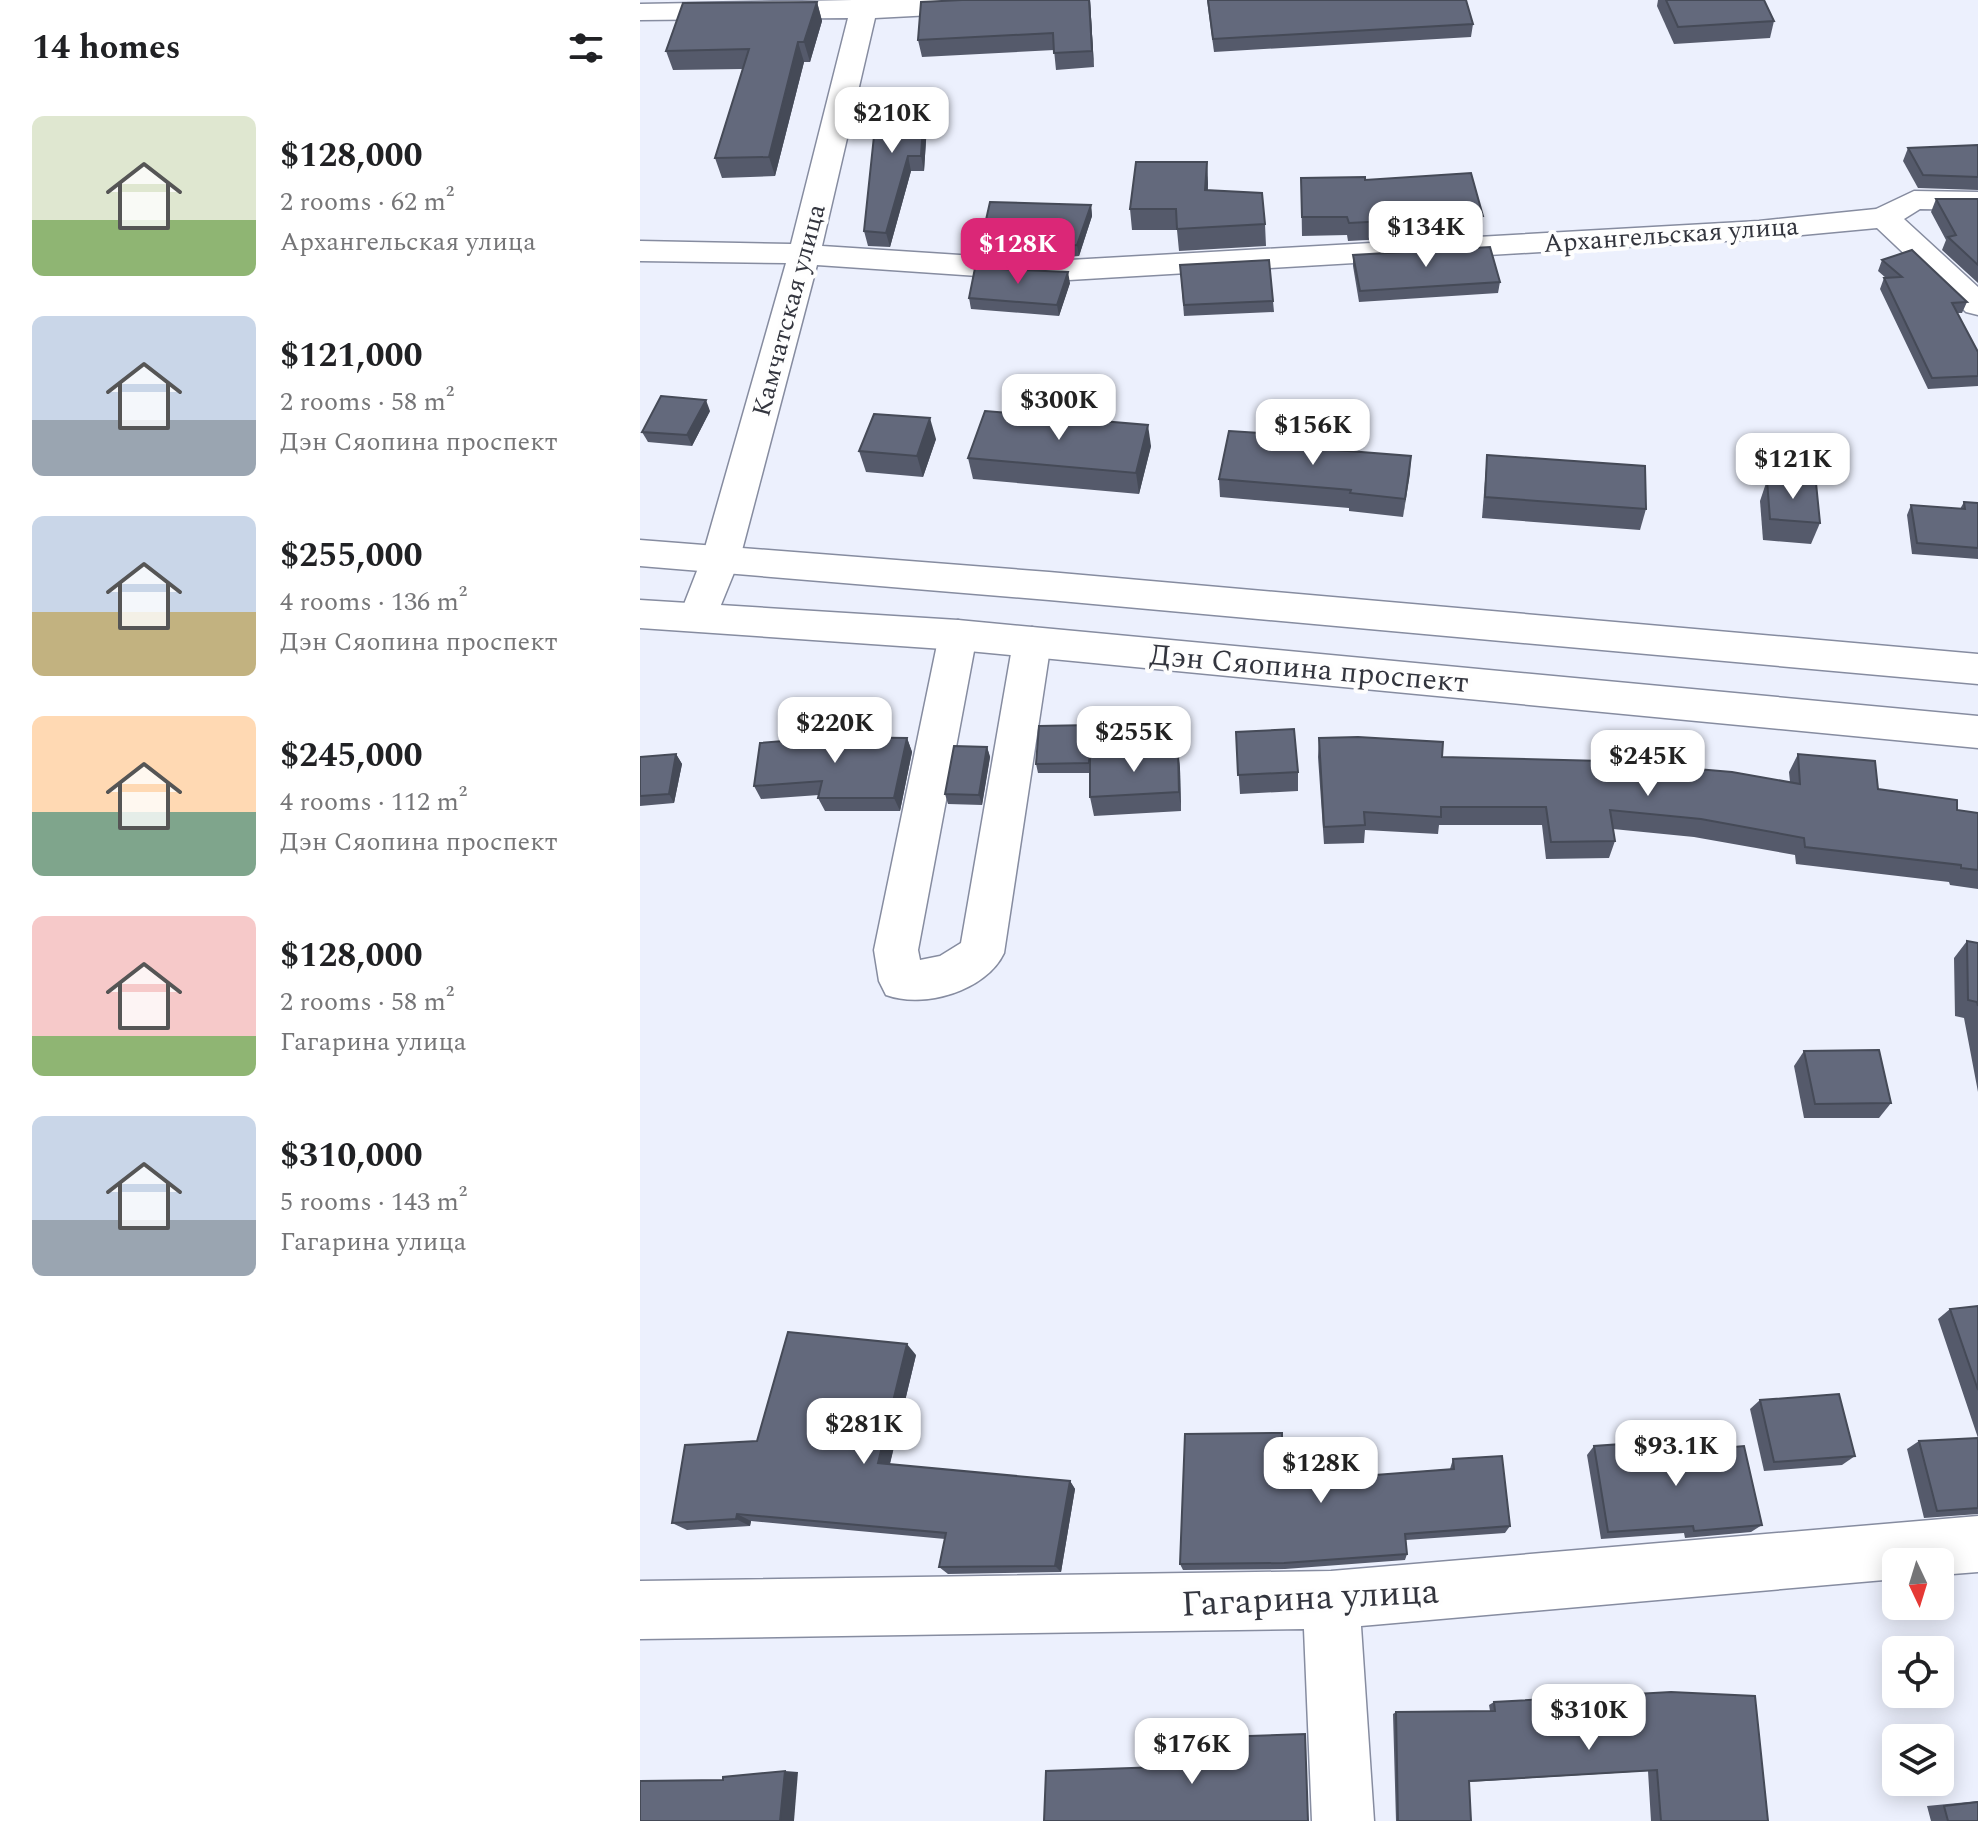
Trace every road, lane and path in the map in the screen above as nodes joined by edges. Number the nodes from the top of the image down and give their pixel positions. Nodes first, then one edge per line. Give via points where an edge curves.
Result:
1 (1068, 0) edge
2 (865, 5) edge
3 (640, 12) edge
4 (1978, 201) edge
5 (1884, 218) junction
6 (640, 251) edge
7 (804, 254) junction
8 (1978, 305) edge
9 (640, 553) edge
10 (721, 558) junction
11 (640, 614) edge
12 (698, 617) junction
13 (958, 635) junction
14 (1032, 642) junction
15 (1978, 669) edge
16 (1978, 732) edge
17 (1978, 1544) edge
18 (1331, 1600) junction
19 (640, 1610) edge
20 (1343, 1821) edge

1 - 2 street
2 - 3 street
2 - 7 street, Камчатская улица
4 - 5 street, Архангельская улица via 1914,200
5 - 7 street, Архангельская улица via 1759,230 1052,271
5 - 8 street
6 - 7 street, Архангельская улица
7 - 10 street, Камчатская улица
9 - 10 street, Дэн Сяопина проспект
10 - 12 street, Камчатская улица
10 - 15 street, Дэн Сяопина проспект
11 - 12 street, Дэн Сяопина проспект
12 - 13 street, Дэн Сяопина проспект
13 - 14 street, Дэн Сяопина проспект
13 - 14 street via 896,950 902,981 963,970 982,953
14 - 16 street, Дэн Сяопина проспект
17 - 18 street, Гагарина улица
18 - 19 street, Гагарина улица
18 - 20 street

